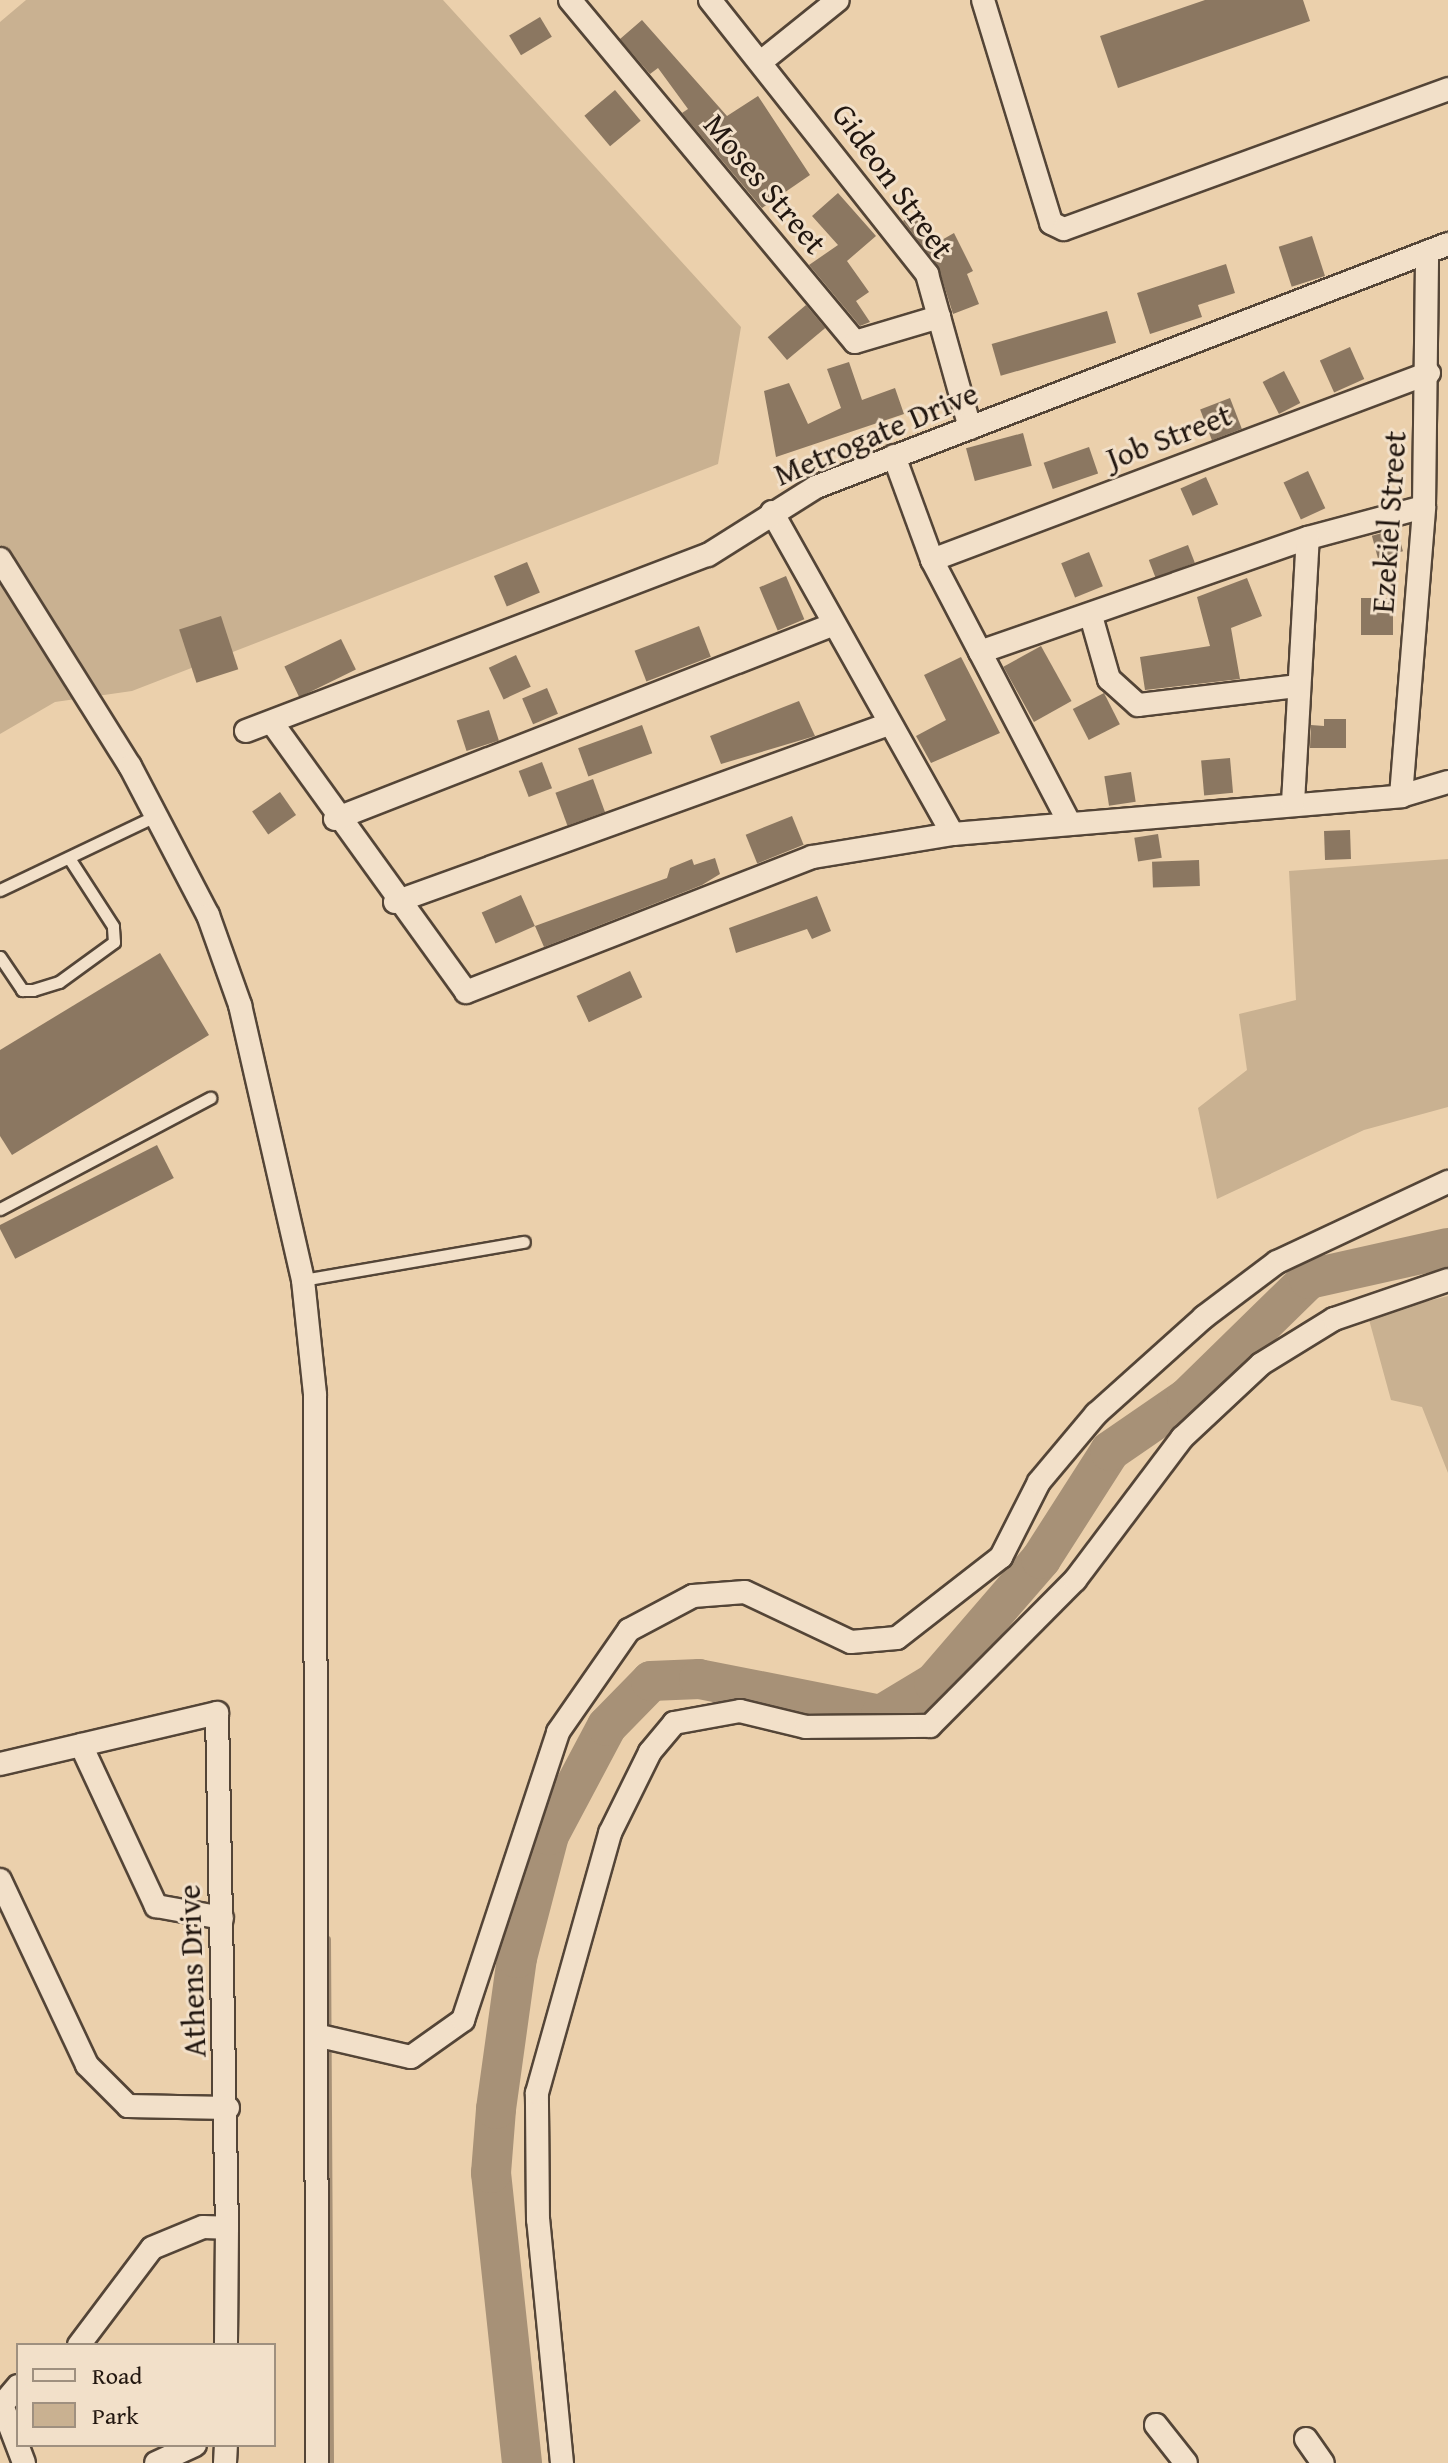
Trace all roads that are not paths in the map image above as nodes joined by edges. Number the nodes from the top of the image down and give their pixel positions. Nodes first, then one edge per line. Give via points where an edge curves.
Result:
1 (570, 0) edge
2 (710, 0) edge
3 (838, 0) edge
4 (983, 0) edge
5 (762, 61) junction
6 (1448, 89) edge
7 (1437, 248) edge
8 (939, 317) junction
9 (1429, 373) junction
10 (970, 428) junction
11 (894, 456) junction
12 (1424, 507) junction
13 (772, 512) junction
14 (1308, 538) junction
15 (0, 559) edge
16 (932, 560) junction
17 (1091, 616) junction
18 (832, 625) junction
19 (980, 652) junction
20 (1298, 686) junction
21 (273, 724) junction
22 (889, 724) junction
23 (246, 731) dead end
24 (1448, 782) edge
25 (1401, 796) junction
26 (1293, 803) junction
27 (158, 814) junction
28 (335, 819) junction
29 (1070, 824) junction
30 (953, 834) junction
31 (69, 858) junction
32 (0, 890) edge
33 (395, 902) junction
34 (0, 957) edge
35 (210, 1098) dead end
36 (1448, 1182) edge
37 (0, 1209) edge
38 (524, 1242) dead end
39 (303, 1280) junction
40 (1448, 1280) edge
41 (81, 1745) junction
42 (0, 1764) edge
43 (0, 1880) edge
44 (222, 1918) junction
45 (320, 2036) junction
46 (228, 2108) junction
47 (227, 2228) junction
48 (81, 2343) edge
49 (226, 2343) edge
50 (16, 2388) edge
51 (1156, 2425) dead end
52 (1306, 2439) dead end
53 (16, 2442) edge
54 (191, 2447) edge
55 (1172, 2457) edge
56 (156, 2463) edge
57 (317, 2463) edge
58 (562, 2463) edge
59 (1323, 2463) edge

1 - 8 street, Moses Street via 855,342
2 - 5 street, Gideon Street
3 - 5 street
4 - 6 street via 1051,223 1064,229
5 - 8 street, Gideon Street via 927,274
7 - 9 street, Ezekiel Street
7 - 10 street, Metrogate Drive
8 - 10 street, Gideon Street
9 - 12 street, Ezekiel Street
9 - 16 street, Job Street
10 - 11 street, Metrogate Drive
11 - 13 street, Metrogate Drive
11 - 16 street
12 - 14 street
12 - 25 street, Ezekiel Street
13 - 18 street
13 - 21 street, Metrogate Drive via 708,555
14 - 17 street
14 - 20 street
15 - 27 street
16 - 19 street
17 - 19 street
17 - 20 street via 1109,679 1138,705
18 - 22 street
18 - 28 street
19 - 29 street
20 - 26 street
21 - 23 street, Metrogate Drive
21 - 28 street
22 - 30 street
22 - 33 street
24 - 25 street
25 - 26 street
26 - 29 street
27 - 31 lane
27 - 39 street via 208,915 240,1005
28 - 33 street
29 - 30 street
30 - 33 street via 812,857 466,992
31 - 32 lane
31 - 34 lane via 113,926 114,942 59,982 33,990 22,990
35 - 37 lane
36 - 45 street via 1277,1262 1204,1317 1096,1414 1039,1482 1001,1557 897,1638 851,1642 745,1592 693,1596 629,1630 558,1732 463,2020 411,2057
38 - 39 lane
39 - 45 street via 315,1395
40 - 58 street via 1334,1319 1261,1364 1182,1438 1075,1580 930,1726 806,1727 740,1711 674,1723 650,1752 610,1833 537,2093 538,2220
41 - 42 street
41 - 44 street via 156,1906
41 - 44 street, Athens Drive via 217,1713
43 - 46 street via 87,2065 128,2106
44 - 46 street, Athens Drive
45 - 57 street
46 - 47 street, Athens Drive
47 - 48 street via 203,2227 162,2239
47 - 49 street, Athens Drive
50 - 53 street via 2,2405
51 - 55 street
52 - 59 street
54 - 56 street

